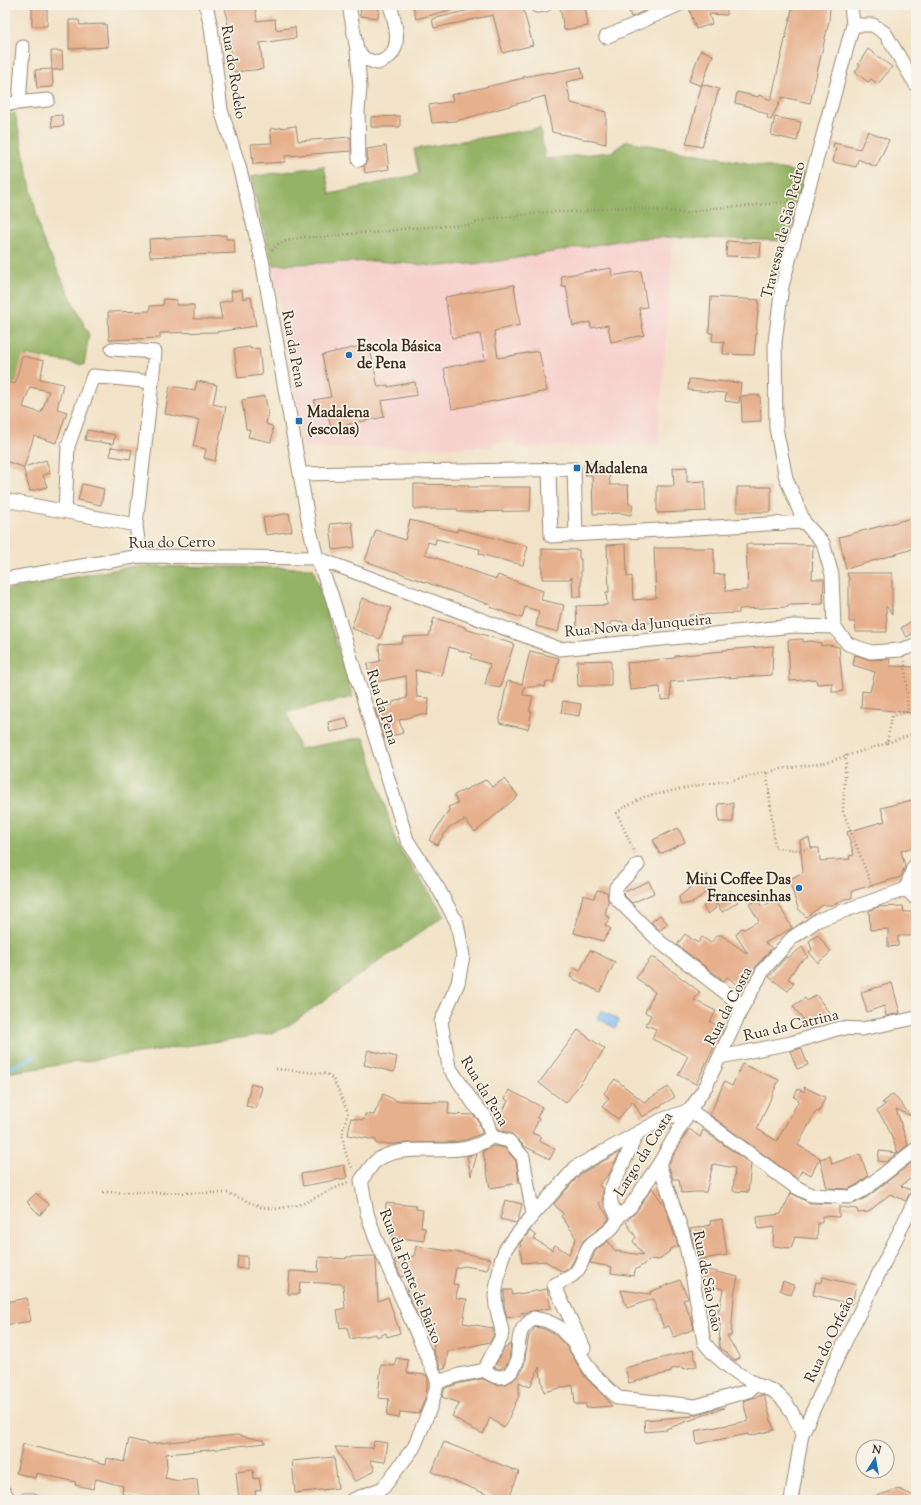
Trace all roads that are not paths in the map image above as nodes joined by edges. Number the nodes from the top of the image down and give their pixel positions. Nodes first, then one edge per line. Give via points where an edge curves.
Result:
1 (206, 5) edge
2 (349, 5) edge
3 (390, 5) edge
4 (537, 5) edge
5 (545, 5) edge
6 (678, 5) edge
7 (851, 5) edge
8 (853, 25) junction
9 (606, 37) dead end
10 (23, 47) dead end
11 (357, 50) junction
12 (916, 85) edge
13 (48, 100) dead end
14 (19, 103) junction
15 (5, 104) edge
16 (359, 160) dead end
17 (239, 166) joint
18 (112, 349) dead end
19 (152, 382) junction
20 (549, 470) junction
21 (300, 474) junction
22 (5, 500) edge
23 (65, 511) junction
24 (804, 522) junction
25 (136, 524) junction
26 (576, 534) junction
27 (140, 556) junction
28 (317, 558) junction
29 (5, 579) edge
30 (834, 627) junction
31 (916, 645) edge
32 (916, 864) edge
33 (638, 865) road end
34 (906, 889) junction
35 (916, 899) edge
36 (743, 1006) junction
37 (916, 1018) edge
38 (720, 1057) junction
39 (690, 1110) junction
40 (637, 1134) junction
41 (492, 1137) junction
42 (916, 1149) edge
43 (658, 1164) junction
44 (916, 1198) edge
45 (533, 1215) junction
46 (618, 1217) junction
47 (484, 1370) junction
48 (591, 1370) junction
49 (438, 1382) junction
50 (756, 1384) junction
51 (802, 1434) junction
52 (5, 1493) edge
53 (383, 1494) edge
54 (9, 1500) edge
55 (24, 1500) edge
56 (33, 1500) edge
57 (352, 1500) edge
58 (791, 1500) edge

1 - 17 street, Rua do Rodelo via 221,110
2 - 11 street
3 - 11 street via 397,34 389,58 378,63 365,59
4 - 5 street
6 - 9 street
7 - 8 street
8 - 12 street via 873,25 885,33
8 - 24 street, Travessa de São Pedro via 782,286 775,342 776,428 786,478
10 - 14 street
11 - 16 street via 360,87
13 - 14 street
14 - 15 street
17 - 21 street, Rua da Pena via 262,260
18 - 19 street via 154,352
19 - 23 street via 94,376 68,446
19 - 25 street
20 - 21 street
20 - 26 street via 574,469
20 - 26 street via 551,536
21 - 28 street, Rua da Pena
22 - 23 street
23 - 25 street
24 - 26 street
24 - 30 street, Travessa de São Pedro via 823,543 832,575
25 - 27 street
27 - 28 street, Rua do Cerro
27 - 29 street, Rua do Cerro
28 - 30 street, Rua Nova da Junqueira via 560,649 794,626
28 - 41 street, Rua da Pena via 331,594 407,840 457,923 463,956 458,983 441,1022 449,1067 485,1116
30 - 31 street via 848,644 871,652 900,650
32 - 34 street
33 - 36 street via 616,887 616,896 660,942
34 - 35 street
34 - 36 street, Rua da Costa via 818,920 792,938 764,969
36 - 38 street, Rua da Costa
37 - 38 street, Rua da Catrina via 862,1029 840,1028 791,1044
38 - 39 street, Rua da Costa via 706,1086
39 - 40 street via 660,1120
39 - 42 street via 794,1186 811,1195 850,1197 862,1191
39 - 43 street, Largo da Costa
40 - 45 street via 576,1167
40 - 46 street, Largo da Costa via 611,1189 611,1205
41 - 45 street, Rua da Pena via 509,1141 523,1157
41 - 49 street, Rua da Fonte de Baixo via 483,1143 466,1148 389,1154 376,1161 360,1178 375,1237
43 - 46 street, Largo da Costa via 630,1207
43 - 50 street, Rua de São João via 683,1234 704,1342 710,1351 733,1370
44 - 51 street, Rua do Orfeão
45 - 47 street via 502,1254 495,1295 501,1338
46 - 48 street via 611,1229 589,1246 575,1274 554,1285 586,1353
47 - 48 street via 493,1376 503,1377 510,1372 516,1365 521,1331 534,1318 560,1327
47 - 49 street
48 - 50 street via 618,1398 696,1406 748,1391
49 - 53 street via 414,1447
50 - 51 street, Rua de São João via 778,1394 791,1410
51 - 58 street, Rua do Orfeão
52 - 54 street
53 - 57 street
55 - 56 street

